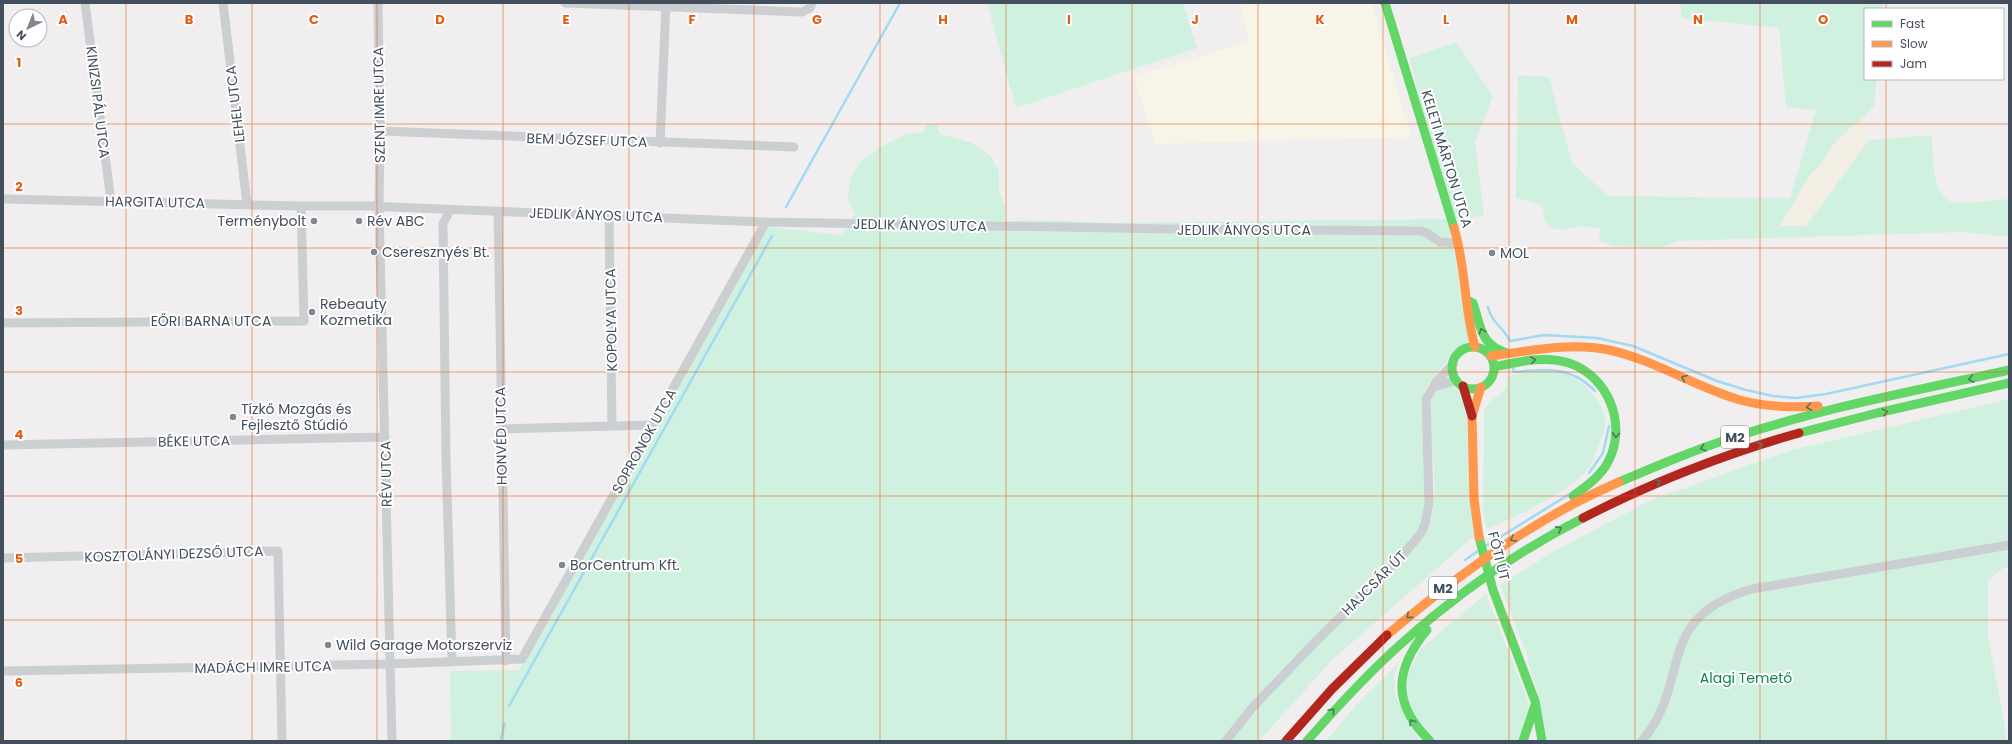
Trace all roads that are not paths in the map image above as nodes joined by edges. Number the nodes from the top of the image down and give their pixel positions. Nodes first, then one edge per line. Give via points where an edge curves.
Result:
1 (85, 3) edge
2 (223, 3) edge
3 (378, 3) edge
4 (565, 3) edge
5 (812, 3) edge
6 (1385, 3) edge
7 (666, 5) edge
8 (380, 131) junction
9 (660, 143) junction
10 (794, 147) dead end
11 (3, 199) edge
12 (111, 201) junction
13 (247, 204) junction
14 (301, 206) junction
15 (379, 207) junction
16 (450, 210) junction
17 (498, 212) junction
18 (609, 215) junction
19 (766, 222) junction
20 (1458, 243) junction
21 (1466, 300) junction
22 (3, 323) edge
23 (1471, 347) junction
24 (1507, 353) junction
25 (1491, 356) junction
26 (1453, 364) junction
27 (1494, 367) junction
28 (2009, 370) edge
29 (1460, 383) junction
30 (2009, 383) edge
31 (1481, 387) junction
32 (1433, 388) junction
33 (1862, 404) junction
34 (1472, 416) junction
35 (612, 425) junction
36 (653, 425) junction
37 (501, 429) junction
38 (385, 438) junction
39 (3, 445) edge
40 (1547, 518) junction
41 (2009, 545) edge
42 (3, 558) edge
43 (1456, 596) junction
44 (522, 659) joint
45 (506, 661) junction
46 (452, 662) junction
47 (390, 664) junction
48 (280, 666) junction
49 (3, 671) edge
50 (1535, 705) junction
51 (1540, 726) junction
52 (282, 741) edge
53 (392, 741) edge
54 (1226, 741) edge
55 (1286, 741) edge
56 (1307, 741) edge
57 (1430, 741) edge
58 (1523, 741) edge
59 (1536, 741) edge
60 (1542, 741) edge
61 (1642, 741) edge

1 - 12 street, KINIZSI PÁL UTCA
2 - 13 street, LEHEL UTCA
3 - 8 street, SZENT IMRE UTCA
4 - 7 street
5 - 7 street via 810,8 802,12
6 - 20 main road, KELETI MÁRTON UTCA
7 - 9 street
8 - 9 street, BEM JÓZSEF UTCA
8 - 15 street, SZENT IMRE UTCA
9 - 10 street, BEM JÓZSEF UTCA
11 - 12 street, HARGITA UTCA
12 - 13 street, HARGITA UTCA
13 - 14 street, HARGITA UTCA
14 - 15 street, HARGITA UTCA
14 - 22 street, EŐRI BARNA UTCA via 304,321
15 - 16 street, JEDLIK ÁNYOS UTCA
15 - 38 street, RÉV UTCA
16 - 17 street, JEDLIK ÁNYOS UTCA
16 - 46 street via 443,224
17 - 18 street, JEDLIK ÁNYOS UTCA
17 - 37 street, HONVÉD UTCA
18 - 19 street, JEDLIK ÁNYOS UTCA
18 - 35 street, KOPOLYA UTCA
19 - 20 street, JEDLIK ÁNYOS UTCA via 1421,231 1427,232 1440,242
19 - 36 street, SOPRONOK UTCA
20 - 21 main road, KELETI MÁRTON UTCA
21 - 23 main road, KELETI MÁRTON UTCA
24 -> 21 main road via 1497,350 1485,340 1473,303
23 - 25 main road via 1487,351
23 - 26 main road via 1459,352
24 - 25 main road
33 -> 24 main road via 1837,403 1794,409 1751,404 1713,391 1637,358 1593,347 1566,345
25 - 27 main road
26 - 29 main road via 1453,371
26 - 32 street, HAJCSÁR ÚT
27 - 31 main road via 1490,381
27 -> 40 main road via 1550,359 1567,362 1589,373 1611,400 1615,412 1616,437 1610,459 1593,480
28 -> 33 main road, M2
29 - 31 main road via 1473,389
29 - 32 street
29 - 34 main road
43 -> 30 main road, M2 via 1500,565 1553,533 1622,496 1684,471 1823,426
31 - 34 main road, FÓTI ÚT
32 - 54 street, HAJCSÁR ÚT via 1425,404 1429,503 1426,524 1421,533 1403,555 1258,702
33 -> 40 main road, M2 via 1740,435 1676,457 1612,484
34 - 50 main road, FÓTI ÚT via 1474,499 1478,534 1493,590
35 - 36 street
35 - 37 street
36 - 44 street, SOPRONOK UTCA
37 - 45 street, HONVÉD UTCA
38 - 39 street, BÉKE UTCA
38 - 47 street, RÉV UTCA
40 -> 55 main road, M2 via 1494,551 1412,613 1350,670
41 - 61 street via 1752,589 1718,602 1703,613 1686,634 1679,647 1665,700 1652,728
42 - 48 street, KOSZTOLÁNYI DEZSŐ UTCA via 278,551
56 -> 43 main road, M2 via 1334,709 1375,668
57 -> 43 main road via 1416,729 1404,704 1401,685 1403,672 1415,642 1444,614
44 - 45 street, MADÁCH IMRE UTCA
45 - 46 street, MADÁCH IMRE UTCA
46 - 47 street, MADÁCH IMRE UTCA
47 - 48 street, MADÁCH IMRE UTCA
47 - 53 street, RÉV UTCA
48 - 49 street, MADÁCH IMRE UTCA
48 - 52 street
50 - 51 main road, FÓTI ÚT
50 - 58 main road
51 - 59 main road
51 - 60 main road, FÓTI ÚT

